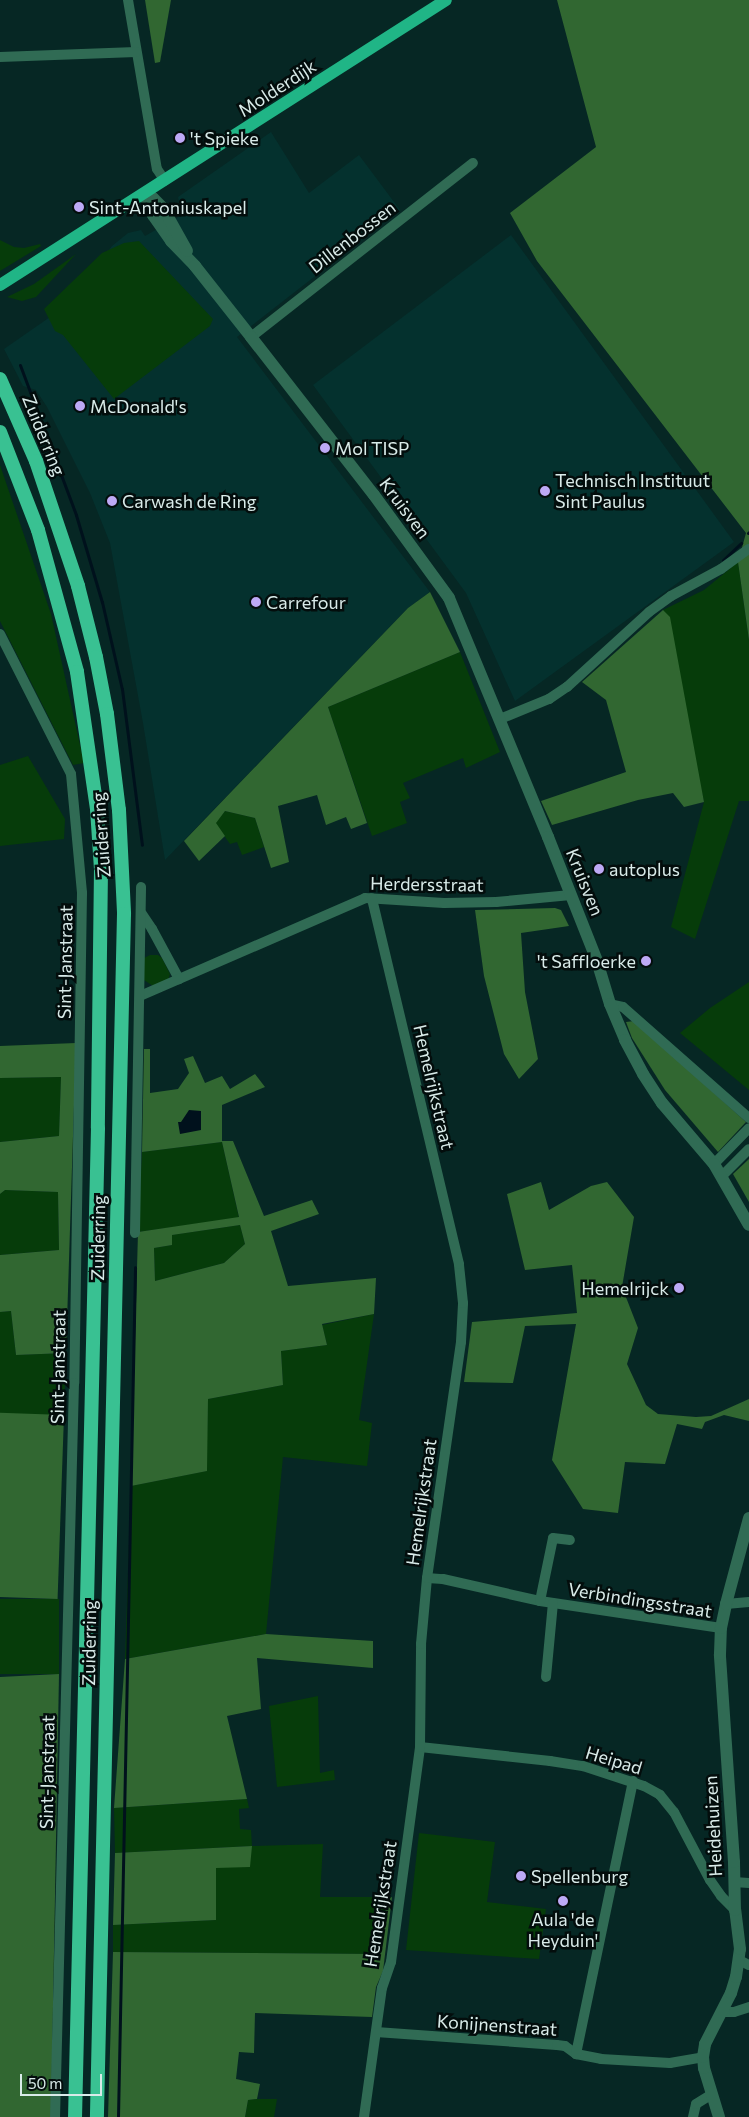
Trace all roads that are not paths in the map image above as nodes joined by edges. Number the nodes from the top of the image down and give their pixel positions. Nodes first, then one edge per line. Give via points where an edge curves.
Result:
1 (128, 0) edge
2 (446, 0) edge
3 (136, 52) junction
4 (0, 57) edge
5 (473, 163) dead end
6 (165, 181) junction
7 (144, 195) junction
8 (0, 285) edge
9 (251, 337) junction
10 (0, 379) edge
11 (0, 432) edge
12 (749, 549) edge
13 (0, 634) edge
14 (500, 719) junction
15 (141, 887) dead end
16 (571, 895) junction
17 (372, 898) junction
18 (142, 914) junction
19 (179, 979) junction
20 (140, 996) junction
21 (610, 1004) junction
22 (749, 1118) edge
23 (749, 1128) edge
24 (749, 1149) edge
25 (714, 1164) junction
26 (722, 1176) junction
27 (749, 1225) edge
28 (135, 1233) dead end
29 (749, 1518) edge
30 (570, 1540) dead end
31 (427, 1578) junction
32 (540, 1601) junction
33 (749, 1602) edge
34 (553, 1603) junction
35 (726, 1604) junction
36 (721, 1628) junction
37 (546, 1676) dead end
38 (420, 1747) junction
39 (633, 1781) junction
40 (734, 1882) junction
41 (749, 1883) edge
42 (735, 1910) junction
43 (744, 1963) edge
44 (749, 2007) edge
45 (722, 2012) junction
46 (376, 2032) junction
47 (576, 2054) junction
48 (703, 2057) junction
49 (712, 2094) junction
50 (55, 2117) edge
51 (75, 2117) edge
52 (97, 2117) edge
53 (364, 2117) edge
54 (693, 2117) edge
55 (719, 2117) edge

1 - 3 street
2 - 6 main road, Molderdijk
3 - 4 street
3 - 6 street via 157,169
5 - 9 street, Dillenbossen
6 - 7 main road, Molderdijk
7 - 8 main road, Molderdijk
7 - 9 street, Kruisven via 171,241
9 - 14 street, Kruisven via 438,581 457,614
10 - 52 highway, Zuiderring via 33,453 59,524 96,657 115,773 122,857 124,923
11 - 51 highway, Zuiderring via 38,530 77,672 97,809 101,869
12 - 14 street via 649,612 549,699
13 - 50 street, Sint-Janstraat via 71,774 82,893 74,1383
14 - 16 street, Kruisven
15 - 18 street
16 - 17 street, Herdersstraat via 444,903
16 - 21 street, Kruisven
17 - 19 street, Herdersstraat via 358,901
17 - 31 street, Hemelrijkstraat via 459,1264 463,1304 461,1342
18 - 19 street
18 - 20 street
19 - 20 street, Herdersstraat
20 - 28 street
21 - 22 street via 623,1007
21 - 25 street, Kruisven via 643,1074 662,1103
23 - 25 street
24 - 26 street
25 - 26 street, Kruisven
26 - 27 street, Kruisven
29 - 35 street, Heidehuizen
30 - 32 street, Verbindingsstraat via 553,1538
31 - 32 street, Verbindingsstraat
31 - 38 street, Hemelrijkstraat via 421,1644
32 - 34 street, Verbindingsstraat
33 - 35 street
34 - 36 street, Verbindingsstraat
34 - 37 street, Verbindingsstraat
35 - 36 street, Heidehuizen
36 - 40 street, Heidehuizen via 721,1680
38 - 39 street, Heipad via 582,1766
38 - 46 street, Hemelrijkstraat via 391,1962 382,1988
39 - 42 street, Heipad via 660,1795 674,1812 712,1884
39 - 47 street
40 - 41 street
40 - 42 street, Heidehuizen
42 - 43 street, Heidehuizen
43 - 45 street, Heidehuizen
44 - 45 street
45 - 48 street, Heidehuizen via 705,2044
46 - 47 street, Konijnenstraat via 557,2045 565,2046
46 - 53 street, Hemelrijkstraat
47 - 48 street, Konijnenstraat via 657,2063
48 - 49 street
49 - 54 street via 696,2104
49 - 55 street

